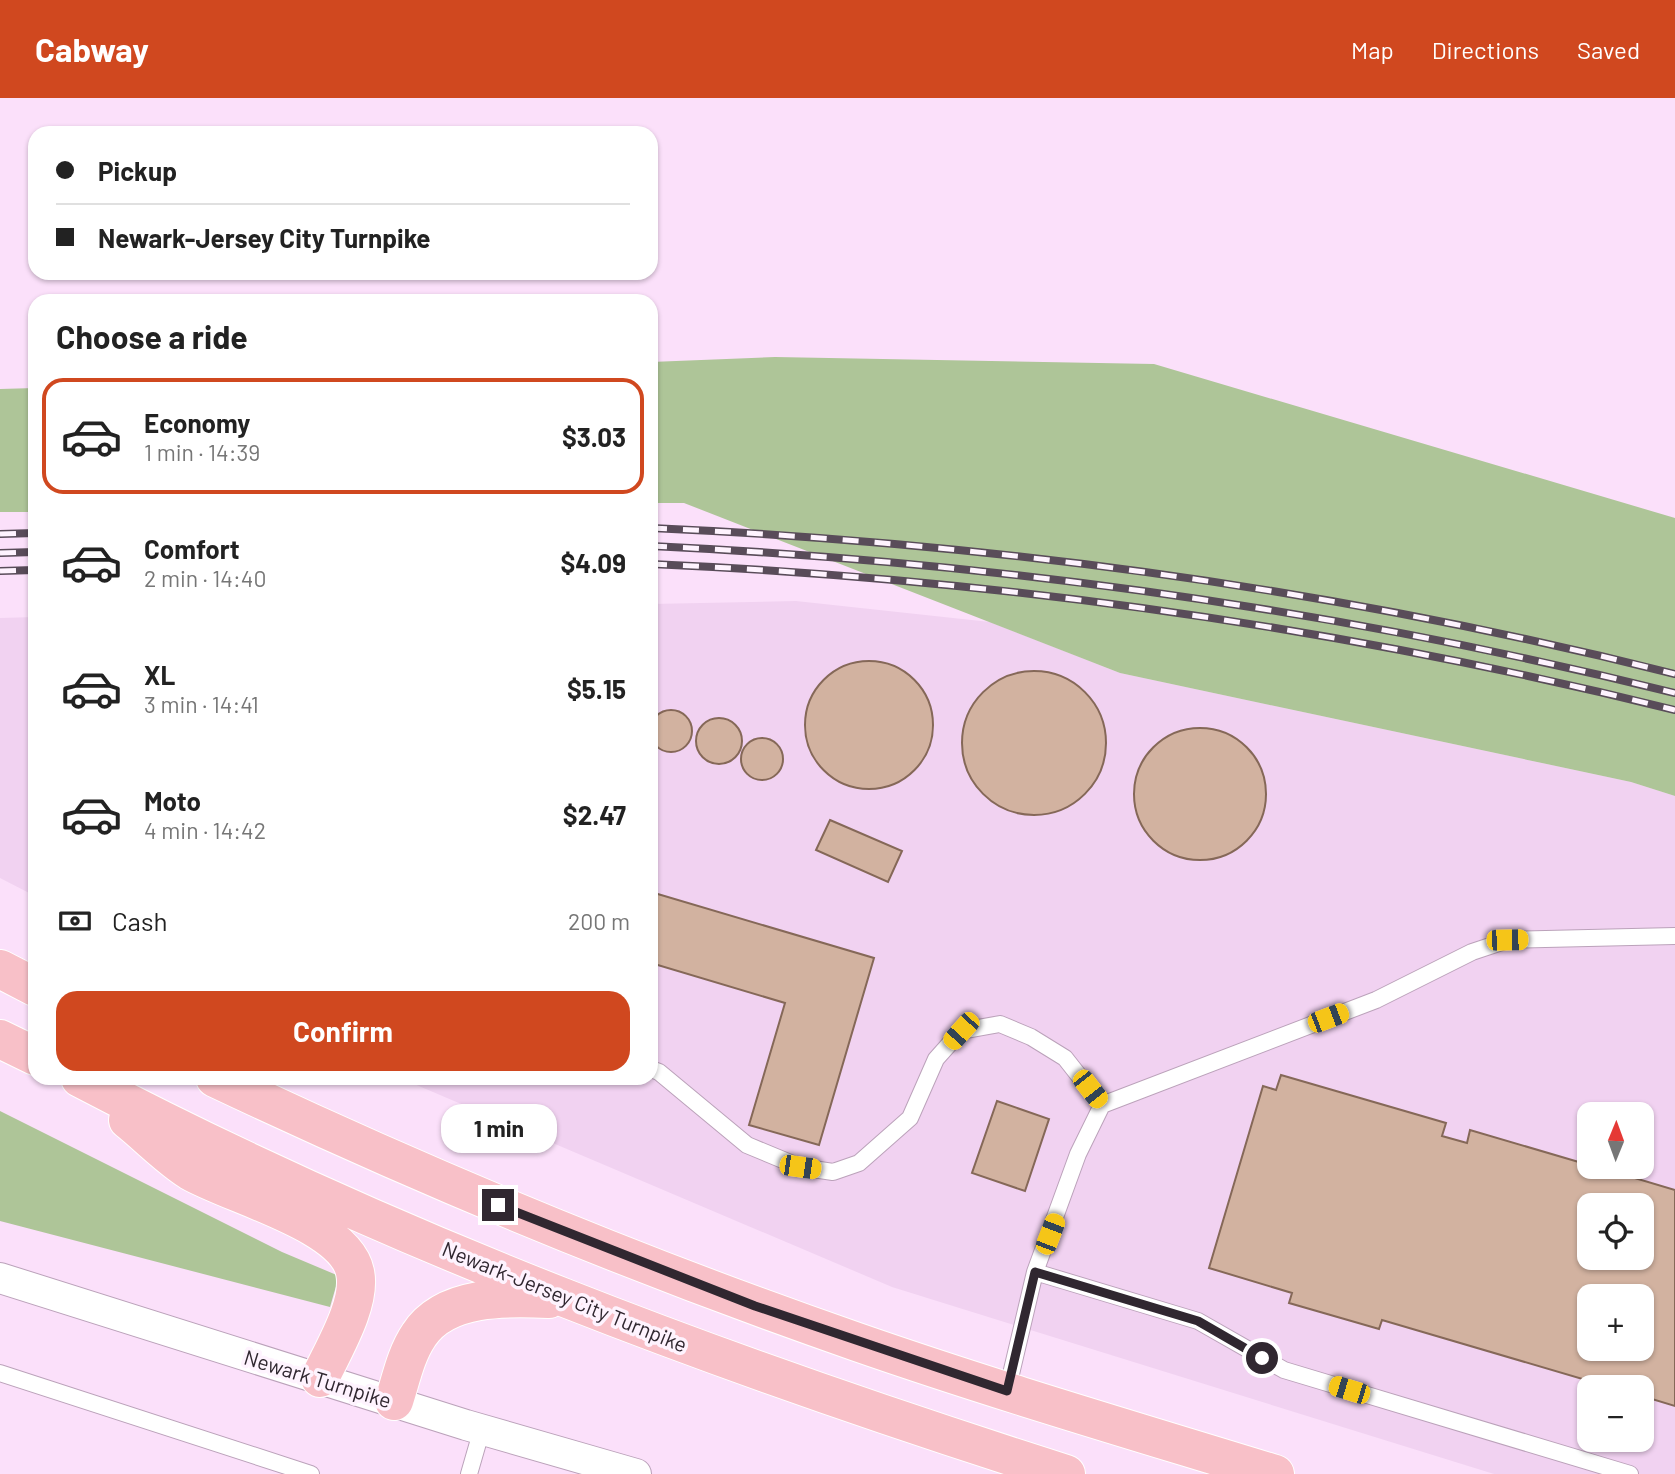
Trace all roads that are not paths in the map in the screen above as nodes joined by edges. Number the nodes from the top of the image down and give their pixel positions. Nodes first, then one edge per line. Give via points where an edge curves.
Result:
1 (1675, 936) edge
2 (0, 969) edge
3 (28, 984) edge
4 (0, 1039) edge
5 (28, 1053) edge
6 (658, 1072) edge
7 (87, 1085) edge
8 (93, 1085) edge
9 (230, 1085) edge
10 (1102, 1105) junction
11 (1035, 1272) junction
12 (0, 1278) edge
13 (574, 1301) junction
14 (0, 1373) edge
15 (320, 1378) junction
16 (1007, 1391) junction
17 (394, 1401) junction
18 (482, 1429) junction
19 (311, 1474) edge
20 (469, 1474) edge
21 (636, 1474) edge
22 (1066, 1474) edge
23 (1275, 1474) edge
24 (1630, 1474) edge

1 - 10 lane via 1507,940 1472,952 1376,1000
2 - 3 highway
4 - 5 highway
6 - 10 lane via 747,1145 800,1167 833,1172 859,1163 910,1118 936,1059 961,1031 1000,1024 1031,1037 1065,1058
7 - 15 highway via 190,1171 302,1222 343,1250 355,1271 355,1295
8 - 13 highway, Newark-Jersey City Turnpike via 275,1174
9 - 16 highway via 386,1157 602,1247 857,1342
10 - 11 lane via 1077,1154
11 - 16 lane
11 - 24 lane via 1198,1321 1284,1370
12 - 15 street, Newark Turnpike
13 - 17 highway via 507,1298 448,1310 420,1333
13 - 22 highway, Newark-Jersey City Turnpike via 795,1385
14 - 19 lane
15 - 17 street, Newark Turnpike
16 - 23 highway
17 - 18 street, Newark Turnpike
18 - 20 lane
18 - 21 street, Newark Turnpike

